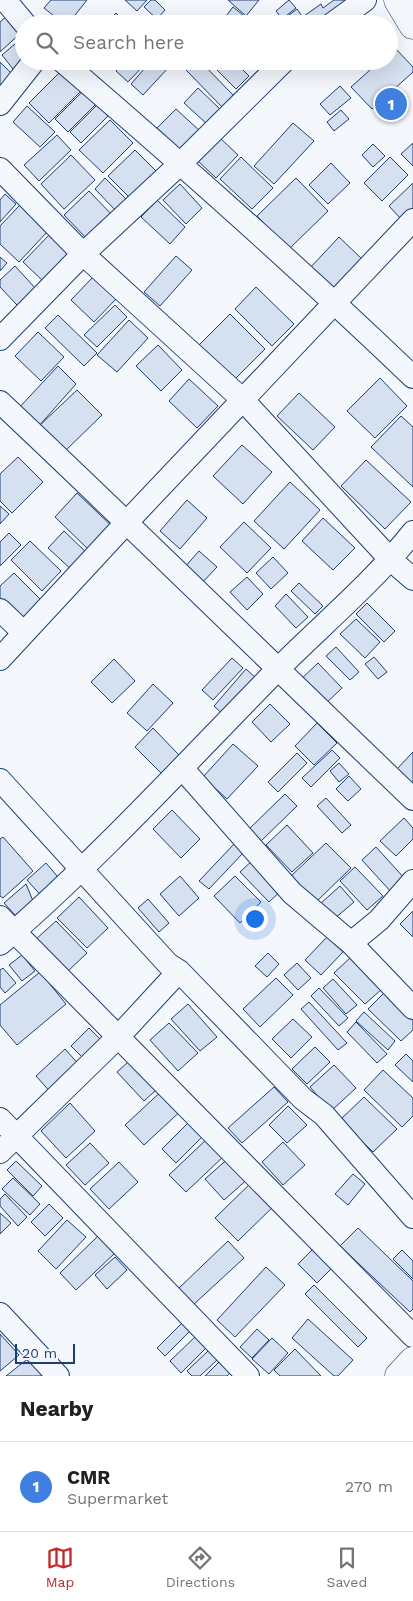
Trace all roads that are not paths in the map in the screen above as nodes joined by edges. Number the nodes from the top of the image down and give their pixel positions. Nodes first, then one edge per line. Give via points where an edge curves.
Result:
1 (5, 0) edge
2 (365, 0) edge
3 (398, 0) edge
4 (18, 15) edge
5 (344, 15) edge
6 (413, 25) edge
7 (27, 70) edge
8 (72, 70) edge
9 (275, 70) edge
10 (0, 104) edge
11 (181, 163) junction
12 (0, 169) edge
13 (413, 220) edge
14 (83, 254) junction
15 (334, 302) junction
16 (0, 339) edge
17 (413, 377) edge
18 (243, 400) junction
19 (0, 402) edge
20 (127, 522) junction
21 (413, 532) edge
22 (391, 560) junction
23 (413, 579) edge
24 (0, 610) edge
25 (24, 633) junction
26 (0, 659) edge
27 (278, 670) junction
28 (182, 768) junction
29 (0, 780) edge
30 (413, 799) edge
31 (82, 869) junction
32 (413, 881) edge
33 (5, 931) edge
34 (351, 943) junction
35 (179, 971) junction
36 (413, 1008) edge
37 (118, 1036) junction
38 (0, 1119) edge
39 (17, 1136) junction
40 (0, 1152) edge
41 (413, 1217) edge
42 (0, 1314) edge
43 (413, 1336) edge
44 (413, 1361) edge
45 (57, 1376) edge
46 (248, 1376) edge
47 (399, 1376) edge

1 - 4 street
2 - 5 street
3 - 6 main road
7 - 10 street
8 - 11 street
9 - 11 street
11 - 14 street
11 - 15 street
12 - 14 street
13 - 15 street
14 - 16 street
14 - 18 street
15 - 17 street
15 - 18 street
18 - 20 street
18 - 22 street
19 - 20 street
20 - 25 street
20 - 27 street
21 - 22 street
22 - 23 street
22 - 27 street
24 - 25 street
25 - 26 street
27 - 28 street
27 - 30 street
28 - 31 street
28 - 34 street via 292,893
29 - 31 street
31 - 33 street
31 - 35 street via 168,964
32 - 34 street via 379,920
33 - 37 street
34 - 36 street
35 - 37 street
35 - 41 street via 303,1099 324,1115
37 - 39 street
37 - 43 street
38 - 39 street
39 - 40 street
39 - 46 street
42 - 45 street
44 - 47 main road

